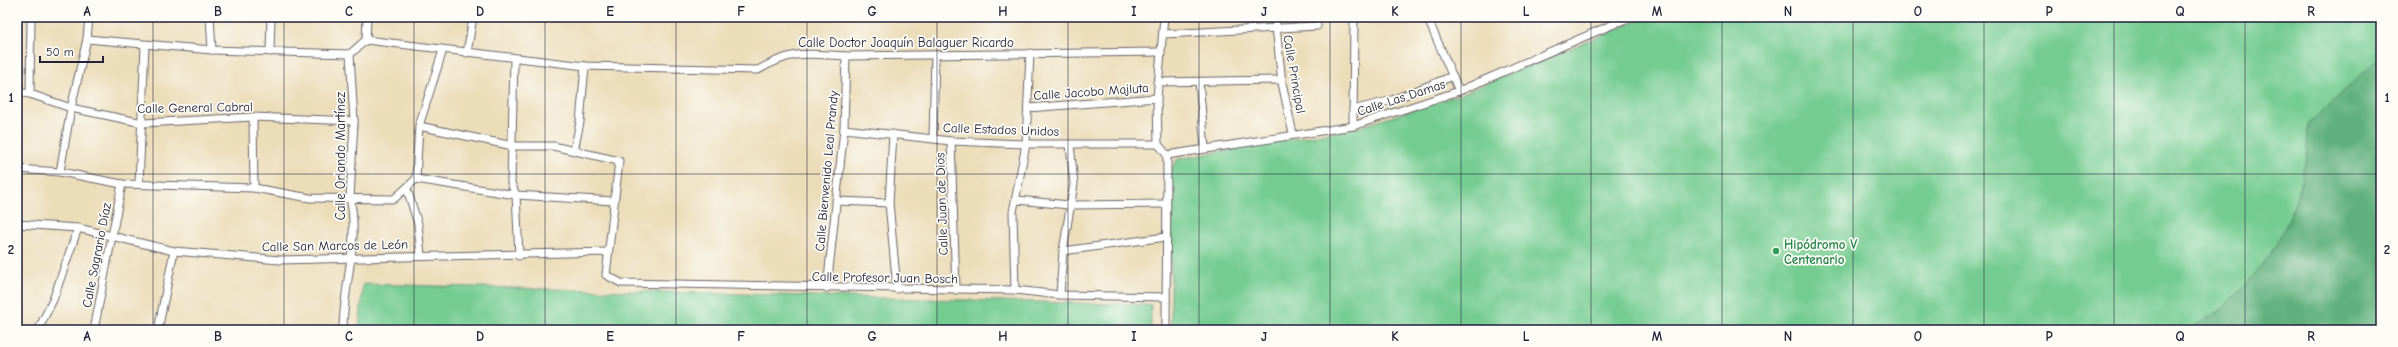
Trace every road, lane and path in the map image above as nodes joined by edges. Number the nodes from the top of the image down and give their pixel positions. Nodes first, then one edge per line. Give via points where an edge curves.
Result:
1 (31, 17) edge
2 (89, 17) edge
3 (210, 17) edge
4 (271, 17) edge
5 (368, 17) edge
6 (473, 17) edge
7 (1164, 17) edge
8 (1275, 17) edge
9 (1354, 17) edge
10 (1630, 17) edge
11 (1429, 18) edge
12 (1316, 26) dead end
13 (1275, 29) junction
14 (1164, 34) junction
15 (87, 39) junction
16 (366, 40) junction
17 (145, 45) junction
18 (212, 50) junction
19 (443, 50) junction
20 (270, 52) junction
21 (1160, 52) junction
22 (467, 53) junction
23 (350, 54) junction
24 (1030, 54) junction
25 (935, 55) junction
26 (846, 56) junction
27 (514, 59) junction
28 (585, 66) junction
29 (1453, 76) junction
30 (1282, 80) junction
31 (1157, 82) junction
32 (1199, 82) junction
33 (1459, 91) junction
34 (17, 92) edge
35 (30, 94) junction
36 (1157, 98) junction
37 (71, 108) junction
38 (1028, 108) junction
39 (1353, 110) junction
40 (253, 117) junction
41 (354, 121) junction
42 (143, 123) junction
43 (419, 126) junction
44 (1353, 126) junction
45 (844, 129) junction
46 (893, 134) junction
47 (1293, 134) junction
48 (933, 138) junction
49 (951, 141) junction
50 (1026, 144) junction
51 (1070, 144) junction
52 (1158, 144) junction
53 (512, 146) junction
54 (1205, 148) junction
55 (574, 151) junction
56 (1167, 155) junction
57 (17, 169) edge
58 (60, 172) junction
59 (416, 179) junction
60 (122, 184) junction
61 (140, 184) junction
62 (254, 188) junction
63 (407, 189) junction
64 (516, 195) junction
65 (350, 198) junction
66 (1018, 200) junction
67 (614, 201) junction
68 (836, 201) junction
69 (889, 203) junction
70 (1166, 204) junction
71 (1069, 205) junction
72 (17, 224) edge
73 (78, 228) junction
74 (112, 237) junction
75 (1166, 237) junction
76 (174, 251) junction
77 (1063, 251) junction
78 (608, 252) junction
79 (422, 256) junction
80 (519, 256) junction
81 (350, 259) junction
82 (827, 288) junction
83 (897, 289) junction
84 (956, 290) junction
85 (1015, 290) junction
86 (1060, 295) junction
87 (1166, 296) junction
88 (38, 330) edge
89 (94, 330) edge
90 (158, 330) edge
91 (343, 330) edge
92 (1166, 330) edge

1 - 35 street
2 - 15 street
3 - 18 street
4 - 20 street
5 - 16 street
6 - 22 street
7 - 14 street
8 - 13 street, Calle Principal
9 - 39 street
10 - 33 street, Calle Las Damas
11 - 29 street
12 - 13 street
13 - 14 street
13 - 30 street, Calle Principal
14 - 21 street
15 - 17 street
15 - 37 street
16 - 19 street, Calle Doctor Joaquín Balaguer Ricardo
16 - 23 street
17 - 18 street
17 - 42 street
18 - 20 street
19 - 22 street, Calle Doctor Joaquín Balaguer Ricardo
19 - 43 street
20 - 23 street
21 - 24 street, Calle Doctor Joaquín Balaguer Ricardo
21 - 31 street
22 - 27 street, Calle Doctor Joaquín Balaguer Ricardo
23 - 41 street, Calle Orlando Martínez
24 - 25 street, Calle Doctor Joaquín Balaguer Ricardo
24 - 38 street
25 - 26 street, Calle Doctor Joaquín Balaguer Ricardo
25 - 48 street
26 - 28 street, Calle Doctor Joaquín Balaguer Ricardo via 794,53 758,70
26 - 45 street, Calle Bienvenido Leal Prandy
27 - 28 street, Calle Doctor Joaquín Balaguer Ricardo
27 - 53 street
28 - 55 street via 580,122
29 - 33 street
29 - 39 street via 1392,100
30 - 32 street
30 - 47 street, Calle Principal
31 - 32 street
31 - 36 street
32 - 54 street
33 - 44 street, Calle Las Damas
34 - 35 street, Calle General Cabral
35 - 37 street, Calle General Cabral
36 - 38 street, Calle Jacobo Majluta
36 - 52 street
37 - 42 street, Calle General Cabral
37 - 58 street
38 - 50 street
39 - 44 street
40 - 41 street, Calle General Cabral
40 - 42 street, Calle General Cabral
40 - 62 street
41 - 65 street, Calle Orlando Martínez
42 - 61 street
43 - 53 street
43 - 59 street
44 - 47 street, Calle Las Damas
45 - 46 street, Calle Estados Unidos
45 - 68 street, Calle Bienvenido Leal Prandy
46 - 48 street, Calle Estados Unidos
46 - 69 street
47 - 54 street, Calle Las Damas
48 - 49 street, Calle Estados Unidos
49 - 50 street, Calle Estados Unidos
49 - 84 street, Calle Juan de Dios
50 - 51 street, Calle Estados Unidos
50 - 66 street
51 - 52 street, Calle Estados Unidos
51 - 71 street via 1074,184
52 - 56 street
53 - 55 street via 553,146
53 - 64 street via 511,183
54 - 56 street, Calle Las Damas
55 - 67 street via 619,161
56 - 70 street
57 - 58 street
58 - 60 street
59 - 63 street
59 - 64 street
60 - 61 street
60 - 74 street, Calle Sagrario Díaz
61 - 62 street
62 - 65 street via 310,198
63 - 65 street via 394,199
63 - 79 street via 418,224
64 - 67 street
64 - 80 street
65 - 81 street, Calle Orlando Martínez via 353,222
66 - 71 street
66 - 85 street via 1014,212
67 - 78 street
68 - 69 street
68 - 82 street, Calle Bienvenido Leal Prandy
69 - 83 street
70 - 71 street
70 - 75 street
71 - 77 street
72 - 73 street, Calle San Marcos de León
73 - 74 street, Calle San Marcos de León
73 - 88 street via 53,300
74 - 76 street, Calle San Marcos de León
74 - 89 street, Calle Sagrario Díaz
75 - 77 street
75 - 87 street
76 - 81 street, Calle San Marcos de León via 280,260
76 - 90 street
77 - 86 street
78 - 80 street, Calle San Marcos de León
78 - 82 street, Calle Profesor Juan Bosch via 606,275 622,283
79 - 80 street, Calle San Marcos de León
79 - 81 street, Calle San Marcos de León
81 - 91 street, Calle Orlando Martínez
82 - 83 street, Calle Profesor Juan Bosch
83 - 84 street, Calle Profesor Juan Bosch
84 - 85 street, Calle Profesor Juan Bosch
85 - 86 street, Calle Profesor Juan Bosch
86 - 87 street, Calle Profesor Juan Bosch
87 - 92 street

